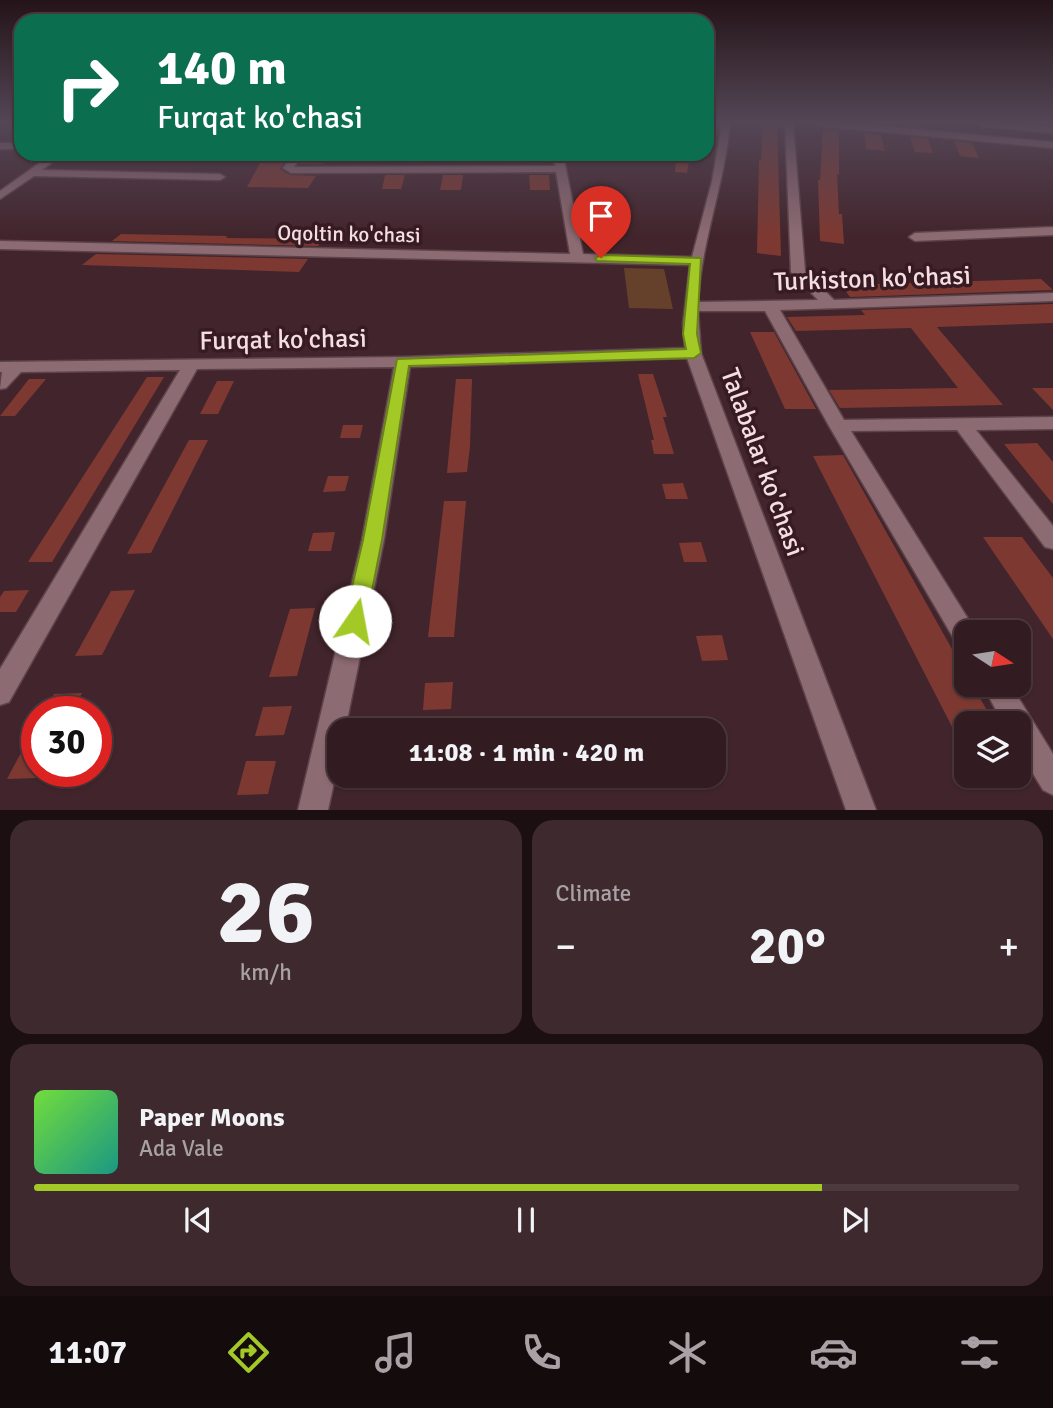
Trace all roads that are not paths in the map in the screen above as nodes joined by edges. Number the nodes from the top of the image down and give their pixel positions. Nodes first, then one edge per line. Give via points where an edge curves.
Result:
1 (48, 161) edge
2 (293, 161) edge
3 (427, 161) edge
4 (559, 161) edge
5 (719, 161) edge
6 (791, 161) edge
7 (560, 169) junction
8 (424, 170) junction
9 (31, 173) junction
10 (220, 177) dead end
11 (1, 194) edge
12 (1053, 231) edge
13 (915, 237) dead end
14 (0, 245) edge
15 (577, 258) junction
16 (697, 261) junction
17 (1053, 297) edge
18 (830, 304) junction
19 (692, 306) junction
20 (770, 306) junction
21 (694, 353) junction
22 (402, 362) junction
23 (191, 365) junction
24 (8, 367) edge
25 (0, 384) edge
26 (1053, 423) edge
27 (961, 424) junction
28 (838, 426) junction
29 (1053, 541) edge
30 (956, 620) edge
31 (0, 694) edge
32 (1031, 744) edge
33 (1053, 780) edge
34 (313, 810) edge
35 (861, 810) edge

1 - 9 street
2 - 8 street via 291,170
3 - 8 street
4 - 7 street
5 - 16 street, Talabalar ko'chasi
6 - 18 street via 798,272
7 - 8 street
7 - 15 street
9 - 10 street
9 - 11 street
12 - 13 street
14 - 15 street, Oqoltin ko'chasi
15 - 16 street, Oqoltin ko'chasi
16 - 19 street, Talabalar ko'chasi
17 - 18 street, Turkiston ko'chasi
18 - 20 street, Turkiston ko'chasi
19 - 20 street, Turkiston ko'chasi
19 - 21 street, Talabalar ko'chasi
20 - 28 street
21 - 22 street, Furqat ko'chasi
21 - 35 street, Talabalar ko'chasi
22 - 23 street, Furqat ko'chasi
22 - 34 street via 373,540
23 - 24 street, Furqat ko'chasi
23 - 31 street
24 - 25 street
26 - 27 street
27 - 28 street
27 - 29 street
28 - 30 street
32 - 33 street

